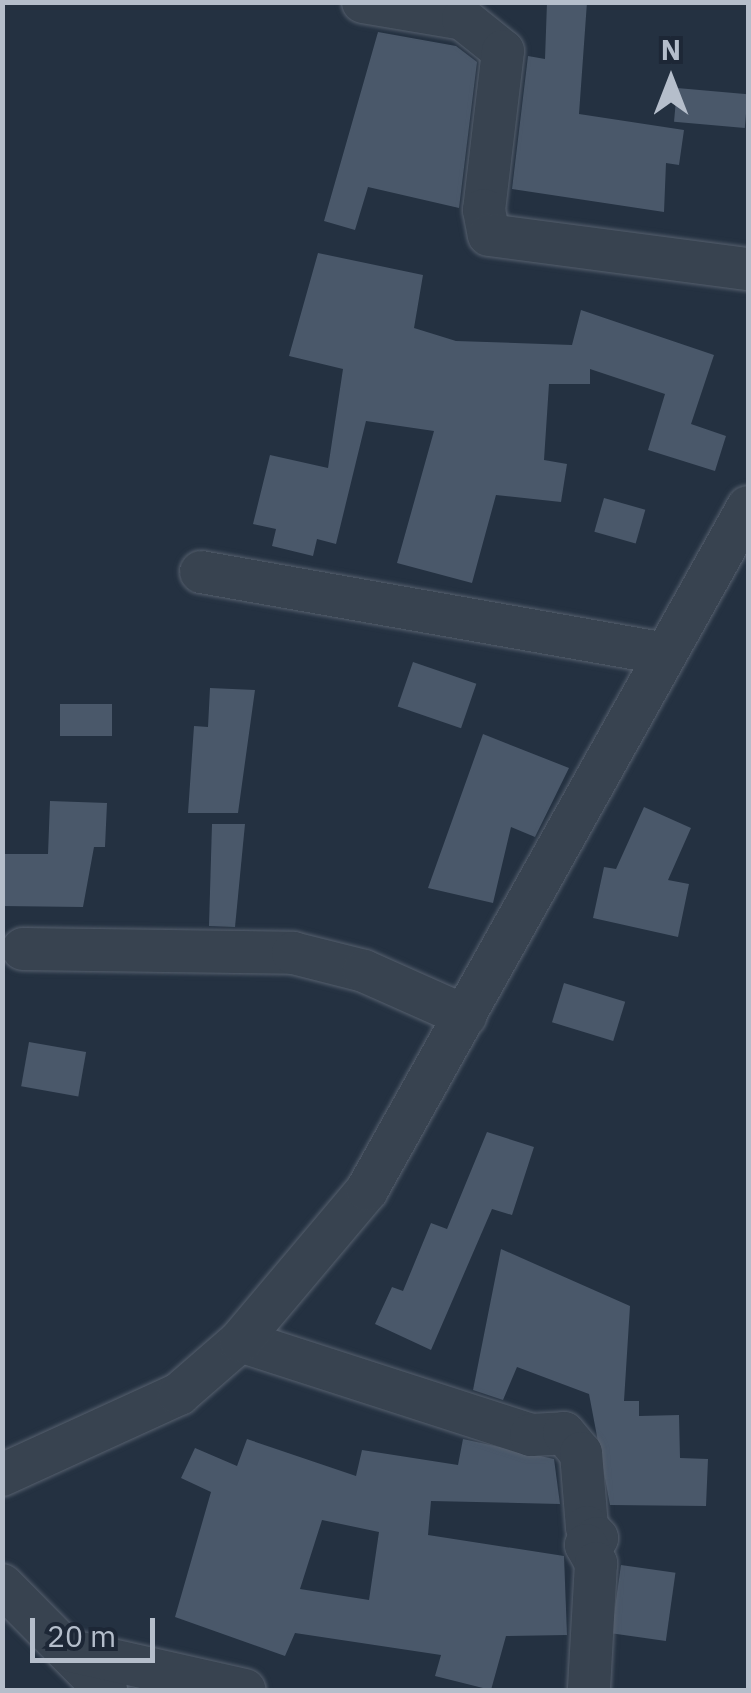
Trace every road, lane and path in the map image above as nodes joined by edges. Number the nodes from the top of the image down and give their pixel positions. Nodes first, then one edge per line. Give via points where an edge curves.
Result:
1 (363, 2) edge
2 (748, 269) edge
3 (748, 507) edge
4 (201, 572) dead end
5 (666, 654) junction
6 (22, 949) dead end
7 (466, 1016) junction
8 (240, 1341) junction
9 (2, 1475) edge
10 (2, 1584) edge
11 (67, 1650) junction
12 (106, 1690) edge
13 (245, 1690) edge
14 (589, 1690) edge

1 - 2 street via 463,19 502,50 484,210 489,235
3 - 5 street
4 - 5 street
5 - 7 street
6 - 7 street via 293,953 364,972
7 - 8 street via 367,1190
8 - 9 street via 179,1394
8 - 14 street via 531,1435 564,1432 581,1454 587,1527 597,1538 586,1545 596,1563
10 - 11 street
11 - 12 street
11 - 13 street

